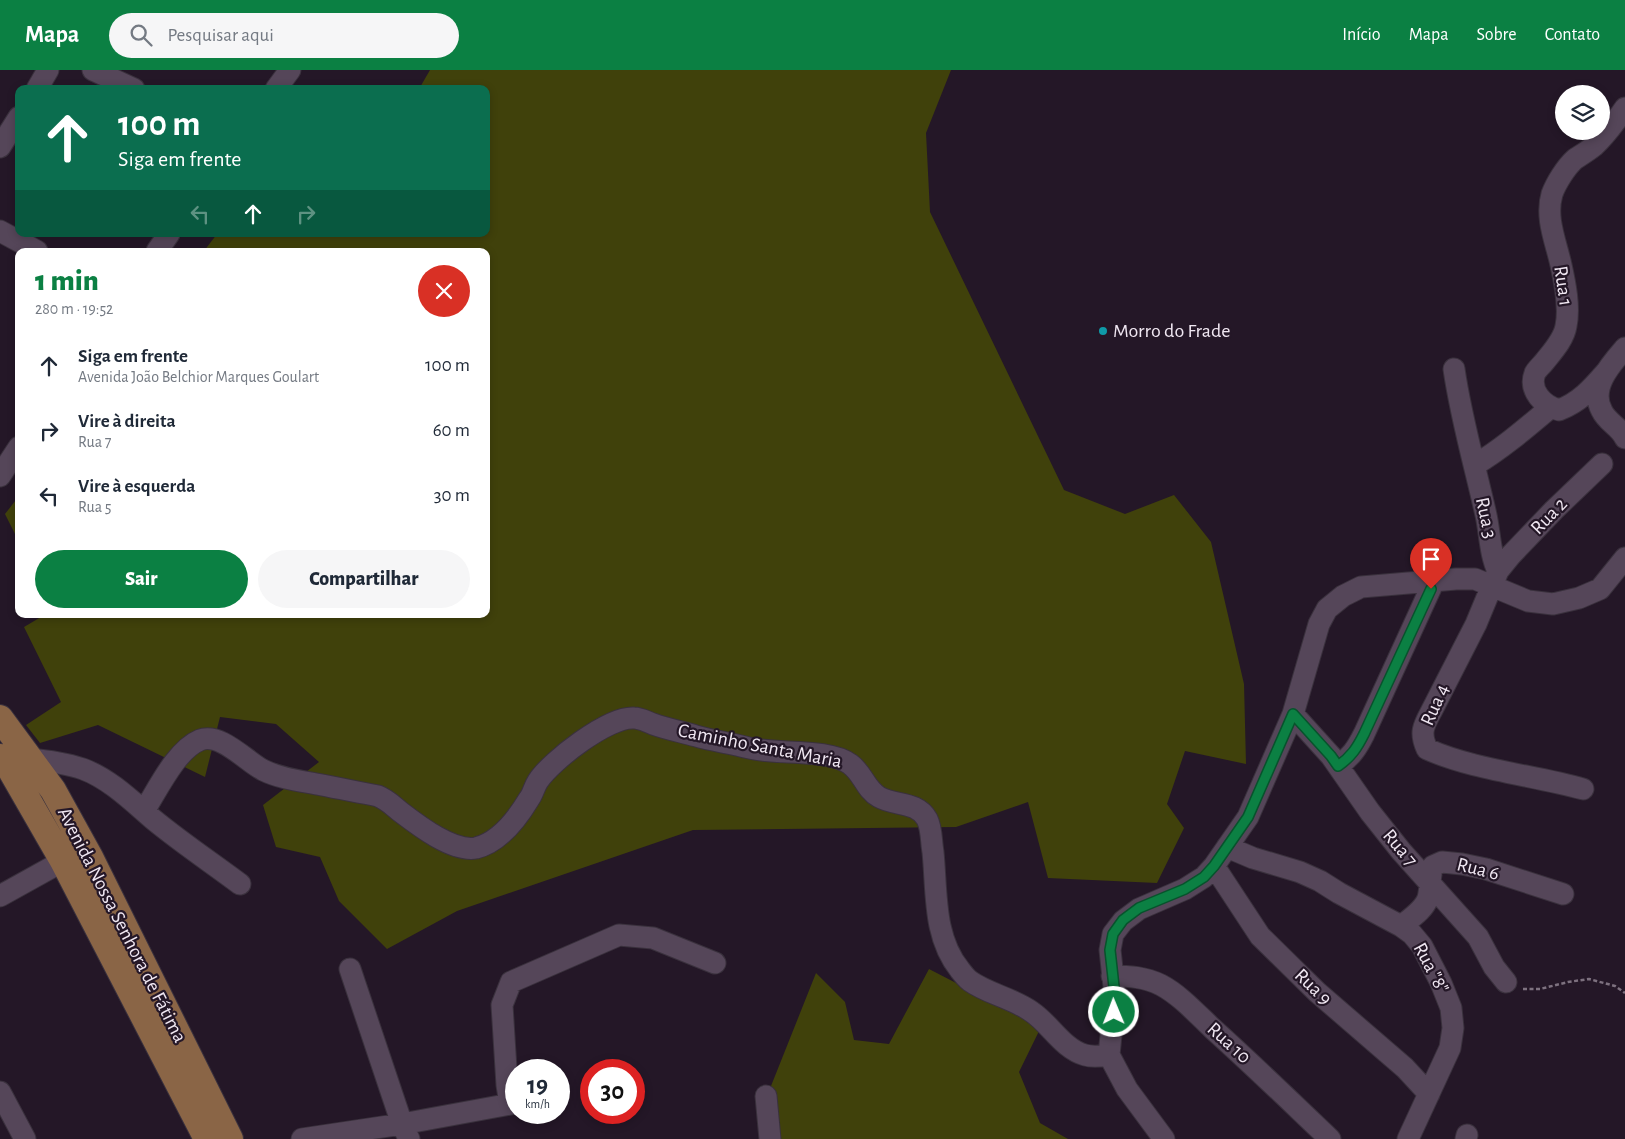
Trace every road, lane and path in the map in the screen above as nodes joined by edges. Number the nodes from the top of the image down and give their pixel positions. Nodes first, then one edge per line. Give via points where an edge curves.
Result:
1 (48, 70) edge
2 (93, 70) edge
3 (290, 70) edge
4 (39, 85) edge
5 (125, 85) edge
6 (279, 85) edge
7 (1625, 108) edge
8 (15, 123) edge
9 (0, 147) edge
10 (0, 231) edge
11 (168, 237) edge
12 (31, 248) edge
13 (159, 248) edge
14 (1625, 348) edge
15 (1454, 369) dead end
16 (1606, 372) junction
17 (1551, 407) junction
18 (1625, 438) edge
19 (1602, 464) dead end
20 (1475, 465) junction
21 (1625, 558) edge
22 (1496, 579) junction
23 (1434, 581) junction
24 (1293, 714) junction
25 (0, 718) edge
26 (0, 757) edge
27 (30, 759) junction
28 (1338, 766) junction
29 (1583, 789) dead end
30 (144, 811) junction
31 (1232, 840) junction
32 (63, 862) junction
33 (1214, 866) junction
34 (1429, 882) junction
35 (240, 884) dead end
36 (1563, 894) dead end
37 (0, 896) edge
38 (1401, 926) junction
39 (715, 963) dead end
40 (350, 969) dead end
41 (1112, 976) junction
42 (1506, 982) joint
43 (1625, 993) edge
44 (1109, 1056) junction
45 (505, 1059) edge
46 (0, 1092) edge
47 (1429, 1094) junction
48 (766, 1096) dead end
49 (505, 1106) edge
50 (406, 1132) edge
51 (25, 1139) edge
52 (206, 1139) edge
53 (230, 1139) edge
54 (302, 1139) edge
55 (770, 1139) edge
56 (1164, 1139) edge
57 (1330, 1139) edge
58 (1408, 1139) edge

1 - 4 street
2 - 5 street
3 - 6 street
7 - 17 street, Rua 1 via 1593,146 1574,160 1553,193 1551,226 1568,312 1564,335 1535,374 1534,384 1538,398
8 - 9 street
10 - 12 street
11 - 13 street
14 - 16 street
15 - 20 street, Rua 3 via 1459,404
16 - 17 street via 1578,400 1559,410
16 - 18 street via 1599,386 1601,411
17 - 20 street
19 - 22 street, Rua 2 via 1511,555
20 - 22 street, Rua 3 via 1490,531
21 - 22 street via 1600,589 1553,604 1528,601
22 - 23 street
22 - 29 street, Rua 4 via 1423,728 1424,742 1427,749 1440,755
23 - 24 street via 1361,587 1326,610
23 - 28 street via 1356,750
24 - 28 street, Rua 7
24 - 31 street via 1248,817
25 - 27 main road, Avenida Nossa Senhora de Fátima
26 - 32 main road, Avenida Nossa Senhora de Fátima via 9,767
27 - 30 street via 84,770 116,788
27 - 53 main road, Avenida Nossa Senhora de Fátima via 53,790 90,857
28 - 34 street, Rua 7 via 1385,831
30 - 35 street
30 - 44 street, Caminho Santa Maria via 182,752 201,739 212,738 275,775 389,800 401,812 451,844 474,848 506,832 555,762 608,725 622,719 642,719 696,736 752,748 840,759 851,764 868,789 878,796 918,808 926,817 930,827 936,905 942,933 950,956 968,980 1031,1011 1065,1044 1084,1055
31 - 33 street
31 - 38 street, Rua "8" via 1253,858 1300,872
32 - 37 street
32 - 52 main road, Avenida Nossa Senhora de Fátima
33 - 41 street via 1185,889 1139,908 1123,920 1113,934 1110,950
33 - 47 street, Rua 9 via 1260,936 1316,992
34 - 36 street, Rua 6 via 1433,866 1446,862 1486,869
34 - 38 street, Rua 6 via 1424,907
34 - 42 street, Rua 7 via 1478,937
38 - 47 street, Rua "8" via 1412,934 1429,958 1451,1008 1450,1048
39 - 45 street via 653,938 619,935 511,982 502,1005
40 - 50 street
41 - 44 street via 1115,996
41 - 57 street, Rua 10 via 1131,976 1162,985 1242,1054
42 - 43 path via 1521,989 1540,989 1590,979 1615,986
44 - 56 street via 1127,1090
46 - 51 street
47 - 58 street, Rua "8"
48 - 55 street
49 - 50 street
50 - 54 street

